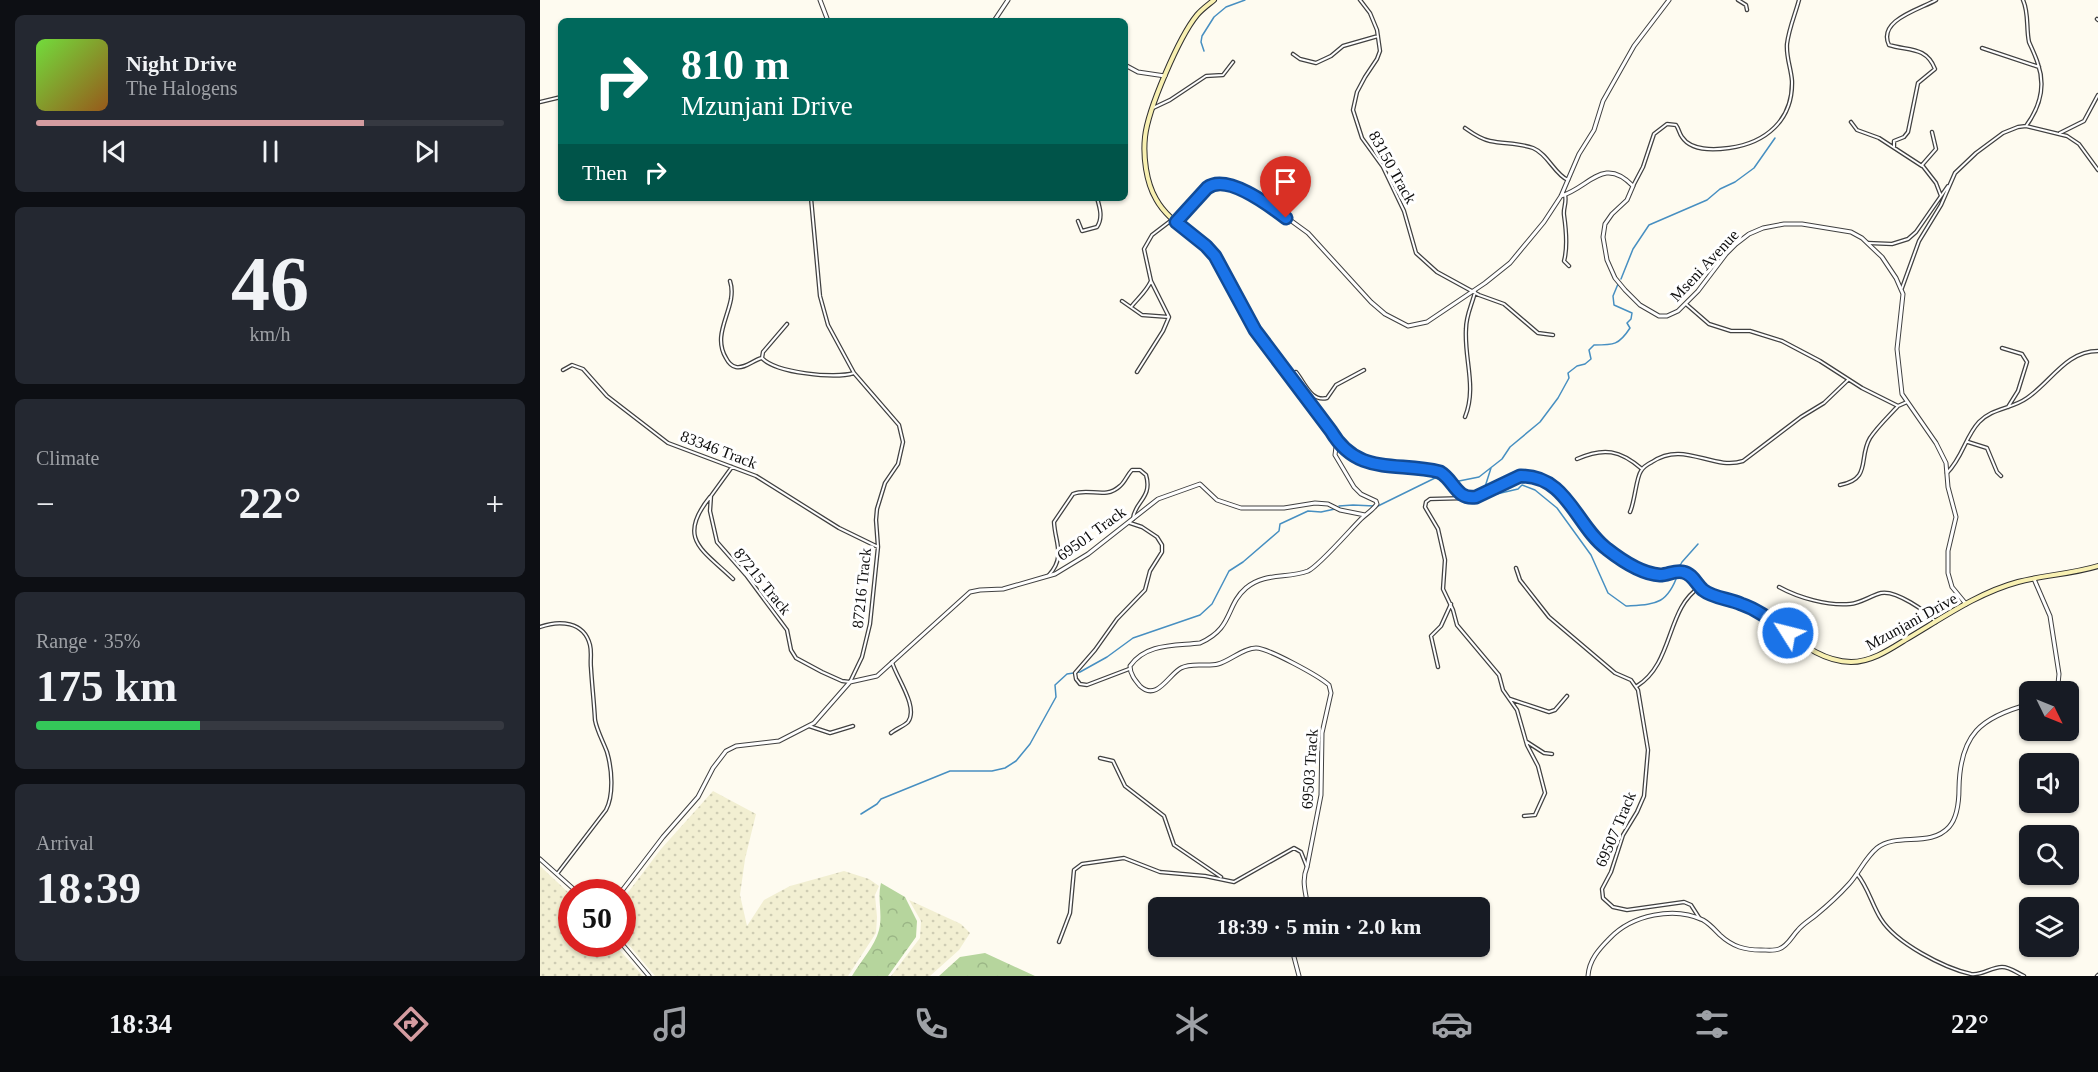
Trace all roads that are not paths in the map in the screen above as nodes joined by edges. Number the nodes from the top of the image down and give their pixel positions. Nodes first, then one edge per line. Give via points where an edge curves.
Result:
1 (820, 0) edge
2 (1008, 0) edge
3 (1214, 0) edge
4 (1359, 0) edge
5 (1669, 0) edge
6 (1738, 0) edge
7 (1800, 0) edge
8 (1936, 0) edge
9 (2023, 0) edge
10 (1747, 10) dead end
11 (827, 18) edge
12 (996, 18) edge
13 (1378, 36) junction
14 (1982, 48) dead end
15 (1293, 54) dead end
16 (1233, 62) dead end
17 (1128, 67) edge
18 (2040, 67) junction
19 (1165, 76) junction
20 (2098, 95) edge
21 (558, 99) edge
22 (540, 102) edge
23 (1153, 108) junction
24 (1851, 122) dead end
25 (2026, 126) junction
26 (1465, 128) dead end
27 (1932, 132) dead end
28 (2057, 134) junction
29 (1894, 147) junction
30 (1922, 166) junction
31 (2098, 170) edge
32 (1568, 180) junction
33 (1950, 183) junction
34 (1634, 186) junction
35 (1563, 196) junction
36 (1941, 196) junction
37 (811, 201) edge
38 (1098, 201) edge
39 (1174, 220) junction
40 (1078, 221) dead end
41 (1868, 243) junction
42 (1569, 266) dead end
43 (730, 281) dead end
44 (1151, 281) junction
45 (1902, 290) junction
46 (1474, 292) junction
47 (1122, 301) dead end
48 (1686, 304) junction
49 (1131, 307) junction
50 (1168, 317) junction
51 (787, 324) dead end
52 (1552, 335) dead end
53 (2002, 348) dead end
54 (2098, 351) edge
55 (762, 358) junction
56 (563, 370) dead end
57 (1364, 370) dead end
58 (1137, 372) dead end
59 (854, 373) junction
60 (1287, 374) junction
61 (1848, 380) junction
62 (1907, 402) junction
63 (1898, 406) junction
64 (2008, 407) junction
65 (1465, 417) dead end
66 (1968, 442) junction
67 (1340, 446) junction
68 (1577, 459) dead end
69 (732, 467) junction
70 (1642, 470) junction
71 (1947, 472) junction
72 (2001, 476) dead end
73 (1840, 485) dead end
74 (711, 496) junction
75 (1468, 498) junction
76 (1630, 512) dead end
77 (1365, 515) junction
78 (1133, 519) junction
79 (1130, 523) junction
80 (878, 547) junction
81 (2098, 566) edge
82 (1516, 568) dead end
83 (1047, 577) junction
84 (733, 579) dead end
85 (2034, 579) junction
86 (1700, 587) junction
87 (1779, 587) dead end
88 (1451, 604) junction
89 (1966, 604) junction
90 (1936, 622) junction
91 (540, 627) edge
92 (892, 662) junction
93 (1438, 667) dead end
94 (1130, 669) junction
95 (2058, 681) edge
96 (850, 682) junction
97 (1637, 686) junction
98 (1568, 696) dead end
99 (1509, 699) junction
100 (2019, 707) edge
101 (810, 726) junction
102 (853, 726) dead end
103 (891, 733) dead end
104 (1527, 742) junction
105 (1552, 754) dead end
106 (1100, 758) dead end
107 (1524, 816) dead end
108 (540, 859) edge
109 (1307, 867) junction
110 (557, 874) junction
111 (1857, 874) junction
112 (563, 879) edge
113 (631, 879) edge
114 (1223, 879) junction
115 (1306, 897) edge
116 (1700, 919) junction
117 (1059, 942) dead end
118 (633, 957) edge
119 (1294, 957) edge
120 (649, 976) edge
121 (1299, 976) edge
122 (1588, 976) edge
123 (2024, 976) edge

1 - 11 street
2 - 12 street
3 - 19 main road via 1187,29
4 - 13 street via 1370,13
5 - 32 street via 1634,46 1603,101 1594,130
6 - 10 street
7 - 34 street via 1787,46 1792,77 1790,97 1778,126 1739,146 1710,149 1691,146 1676,125 1667,124 1654,134
8 - 29 street via 1897,20 1887,32 1889,45 1923,52 1935,69 1918,83 1908,132 1893,142
9 - 18 street via 2030,43
13 - 15 street via 1343,46 1316,63
13 - 46 street, 83150 Track via 1379,56 1353,106 1359,131 1404,211 1416,253 1437,272
14 - 18 street
16 - 23 street via 1223,75 1206,76
17 - 19 street
18 - 25 street via 2042,99
19 - 23 main road
20 - 28 street via 2084,121
21 - 22 street
23 - 39 main road via 1145,139 1148,177 1156,200
24 - 29 street via 1857,130
25 - 28 street
25 - 33 street via 2010,130 1989,143 1959,168
26 - 32 street via 1492,142 1535,149
27 - 30 street via 1936,149
28 - 31 street via 2079,144
29 - 30 street
30 - 36 street
32 - 35 street
33 - 36 street
33 - 45 street via 1919,241
34 - 35 street via 1623,176 1610,173 1594,177
34 - 48 street, Mseni Avenue via 1605,224 1611,269 1640,305 1655,315 1672,315
35 - 42 street via 1567,202 1564,261
35 - 46 street via 1510,263
36 - 41 street via 1908,239 1892,244
37 - 59 street, 87216 Track via 822,305 828,325
38 - 40 street via 1101,215 1097,227 1082,231
39 - 44 street via 1152,235 1146,245
39 - 46 street via 1212,184 1250,194 1308,233 1377,308 1408,326 1433,319
39 - 60 main road via 1215,256 1247,317
41 - 45 street, Mseni Avenue
41 - 48 street, Mseni Avenue via 1851,232 1802,224 1763,228 1742,238
43 - 55 street via 731,299 721,337 723,353 735,367
44 - 49 street
44 - 50 street
45 - 62 street via 1897,349 1901,388
46 - 52 street, 83150 Track via 1504,304 1538,333
46 - 65 street via 1466,327 1471,387
47 - 49 street
48 - 61 street via 1709,324 1782,341
49 - 50 street via 1147,316
50 - 58 street
51 - 55 street
53 - 64 street via 2020,353 2027,360 2019,391
54 - 64 street via 2066,361 2028,398
55 - 59 street via 796,371
56 - 69 street, 83346 Track via 572,365 583,369 606,396 668,443
57 - 60 street via 1336,385 1321,400 1314,397 1296,372
59 - 80 street, 87216 Track via 894,418 903,442 898,464 885,483 877,509
60 - 67 main road
61 - 63 street
61 - 70 street via 1824,403 1743,460 1722,461 1678,453 1664,456
62 - 63 street
62 - 71 street via 1942,453
63 - 73 street via 1869,441 1858,477
64 - 66 street via 1982,418
66 - 71 street via 1956,465
66 - 72 street via 1988,449
67 - 75 main road via 1364,461 1440,472
67 - 77 street via 1336,447 1335,455 1354,487 1377,502
68 - 70 street via 1611,452 1627,457
69 - 74 street
69 - 80 street, 83346 Track via 763,479 838,528
70 - 76 street
71 - 89 street via 1956,517 1948,551 1948,573 1952,587
74 - 84 street via 697,517 694,536 700,549
74 - 96 street, 87215 Track via 717,542 787,630 793,655
75 - 86 main road, Mzunjani Drive via 1516,477 1535,478 1565,495 1587,530 1607,549 1647,572 1687,573
75 - 88 street via 1436,498 1425,504 1438,529 1445,560 1443,589
77 - 78 street, 69501 Track via 1315,503 1241,508 1217,500 1200,484 1158,499
77 - 94 street via 1311,569 1254,582 1237,598 1222,628 1206,640 1152,649 1138,657
78 - 79 street, 69501 Track
78 - 83 street via 1148,488 1146,475 1140,470 1132,471 1120,486 1106,493 1073,494 1054,521 1058,563
79 - 83 street, 69501 Track via 1088,554
79 - 94 street via 1154,534 1163,548 1145,590 1075,673 1083,685
80 - 96 street, 87216 Track via 867,639
81 - 85 main road, Mzunjani Drive
82 - 97 street via 1520,580 1545,613 1615,673
83 - 92 street, 69501 Track via 1003,589 970,592
85 - 89 main road, Mzunjani Drive
85 - 95 street via 2050,616
86 - 90 main road, Mzunjani Drive via 1753,609 1816,653 1842,661 1868,659
86 - 97 street via 1683,605 1662,656
87 - 90 street via 1841,604 1891,593 1925,611
88 - 93 street via 1441,626 1431,636
88 - 99 street via 1460,630 1499,675
89 - 90 main road, Mzunjani Drive
91 - 110 street via 569,623 588,639 595,720 606,751 611,784 606,810
92 - 96 street, 69501 Track via 874,678
92 - 103 street via 911,712 906,724
94 - 109 street, 69503 Track via 1139,685 1149,691 1162,687 1184,667 1218,665 1258,648 1329,685 1331,693 1322,733 1322,786
96 - 101 street, 87216 Track
97 - 116 street, 69507 Track via 1647,744 1644,796 1623,835 1602,895 1611,906 1626,910 1684,902 1691,905
98 - 99 street via 1549,712
99 - 104 street via 1517,710
100 - 111 street via 1989,720 1968,741 1959,771 1956,811 1948,828 1933,837 1887,842 1872,853
101 - 102 street via 830,733
101 - 113 street, 87216 Track via 772,743 743,744 726,751 698,797
104 - 105 street
104 - 107 street via 1545,793 1538,813
106 - 114 street via 1113,761 1125,786 1164,816 1178,848
108 - 110 street
109 - 114 street via 1300,851 1293,848 1239,880
109 - 115 street, 69503 Track via 1303,886
110 - 112 street
111 - 116 street via 1778,950 1736,946
111 - 123 street via 1882,921 1908,945 1940,964 1968,973 2001,967
114 - 117 street via 1160,872 1124,858 1079,864 1074,870 1070,913
116 - 122 street via 1667,914 1629,924 1600,948 1591,961
118 - 120 street
119 - 121 street

